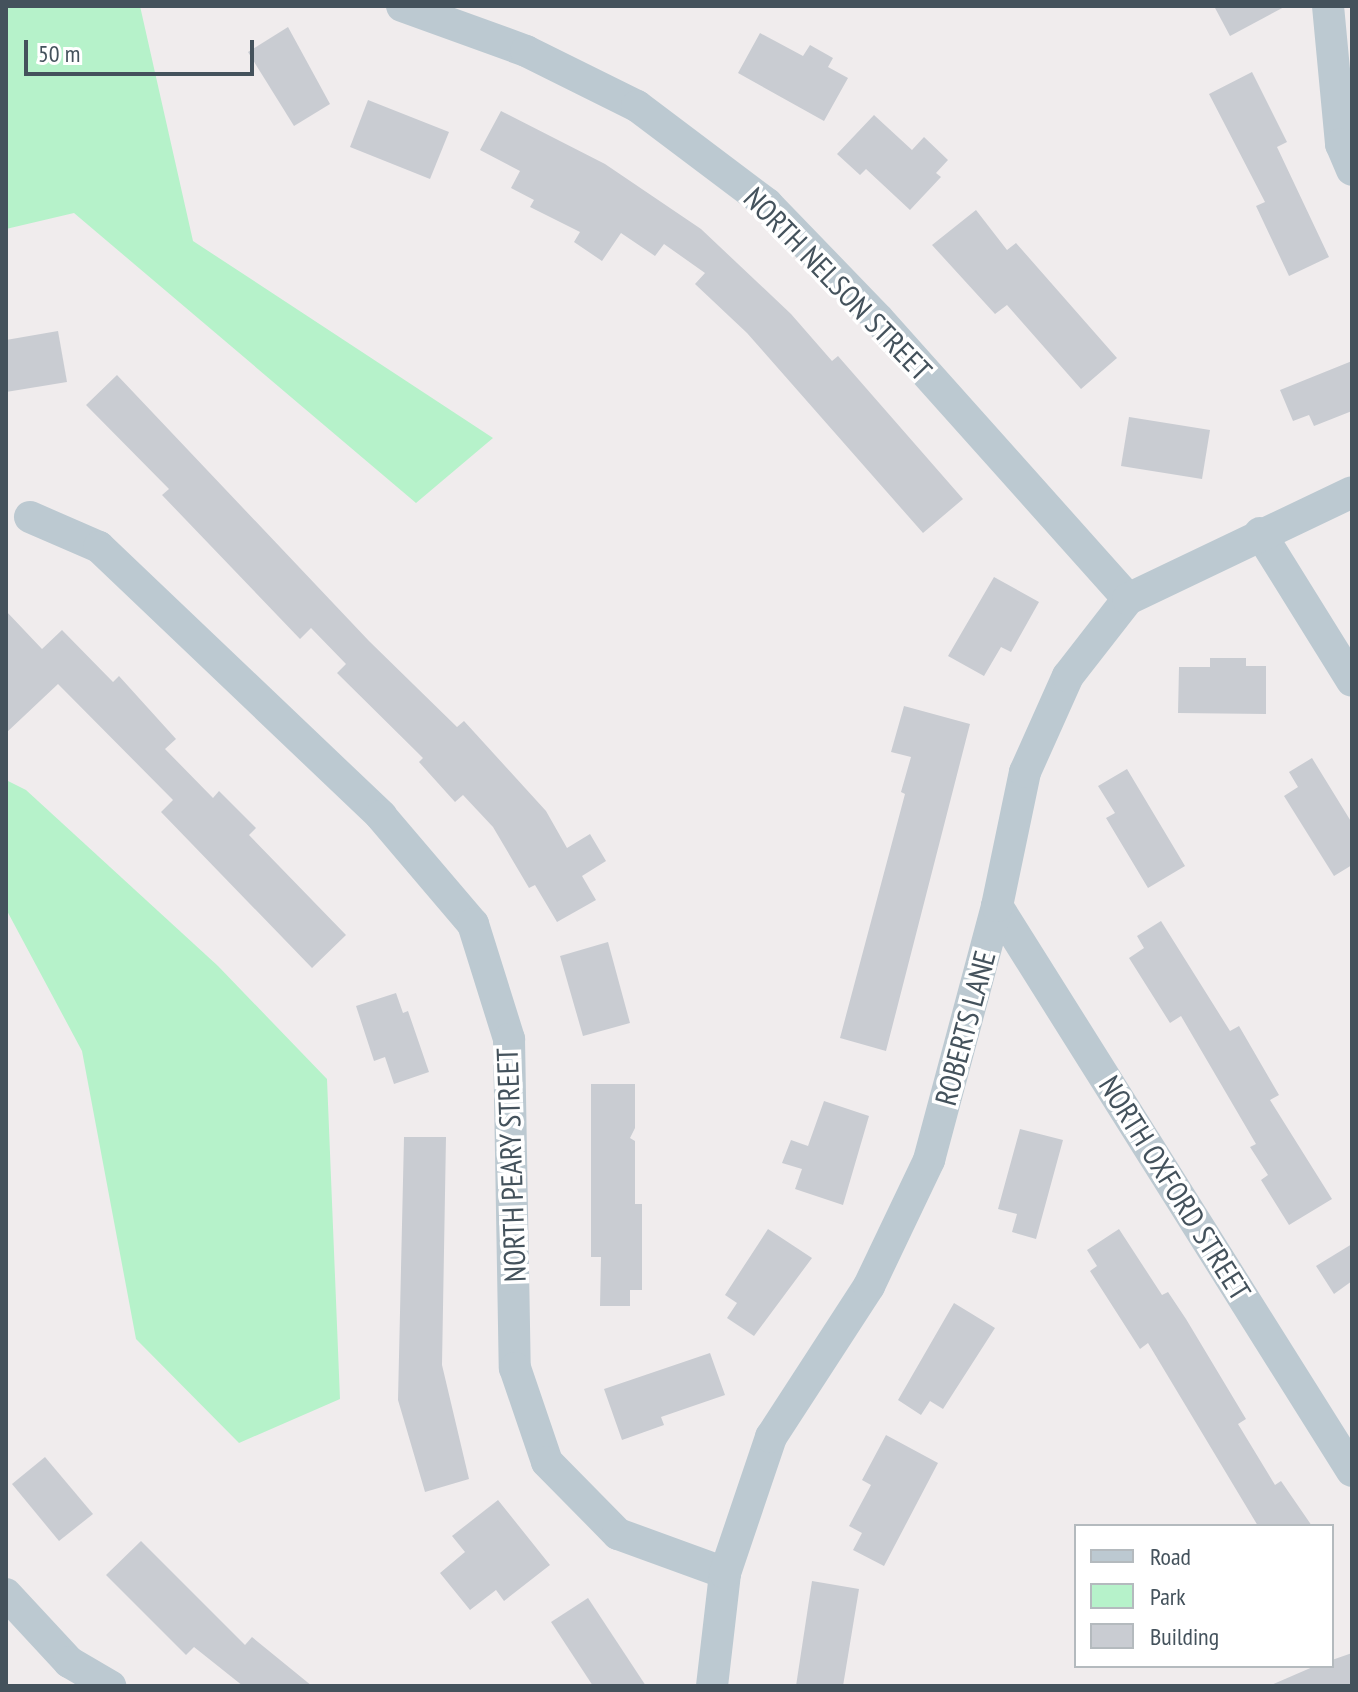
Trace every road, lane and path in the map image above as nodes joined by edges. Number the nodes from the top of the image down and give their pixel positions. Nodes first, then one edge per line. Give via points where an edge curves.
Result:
1 (402, 6) edge
2 (1328, 6) edge
3 (1352, 170) edge
4 (1352, 492) edge
5 (30, 517) dead end
6 (1260, 533) junction
7 (1128, 599) junction
8 (1352, 681) edge
9 (997, 906) junction
10 (1352, 1471) edge
11 (725, 1573) junction
12 (6, 1594) edge
13 (110, 1686) edge
14 (712, 1686) edge

1 - 7 street, NORTH NELSON STREET via 526,51 637,106 767,204 878,319
2 - 3 street via 1341,144
4 - 6 street, ROBERTS LANE
5 - 11 street, NORTH PEARY STREET via 99,547 381,816 473,924 509,1039 515,1368 547,1462 618,1534
6 - 7 street, ROBERTS LANE
6 - 8 street
7 - 9 street, ROBERTS LANE via 1068,676 1025,772
9 - 10 street, NORTH OXFORD STREET
9 - 11 street, ROBERTS LANE via 929,1160 869,1286 771,1437
11 - 14 street, ROBERTS LANE
12 - 13 street via 69,1662

